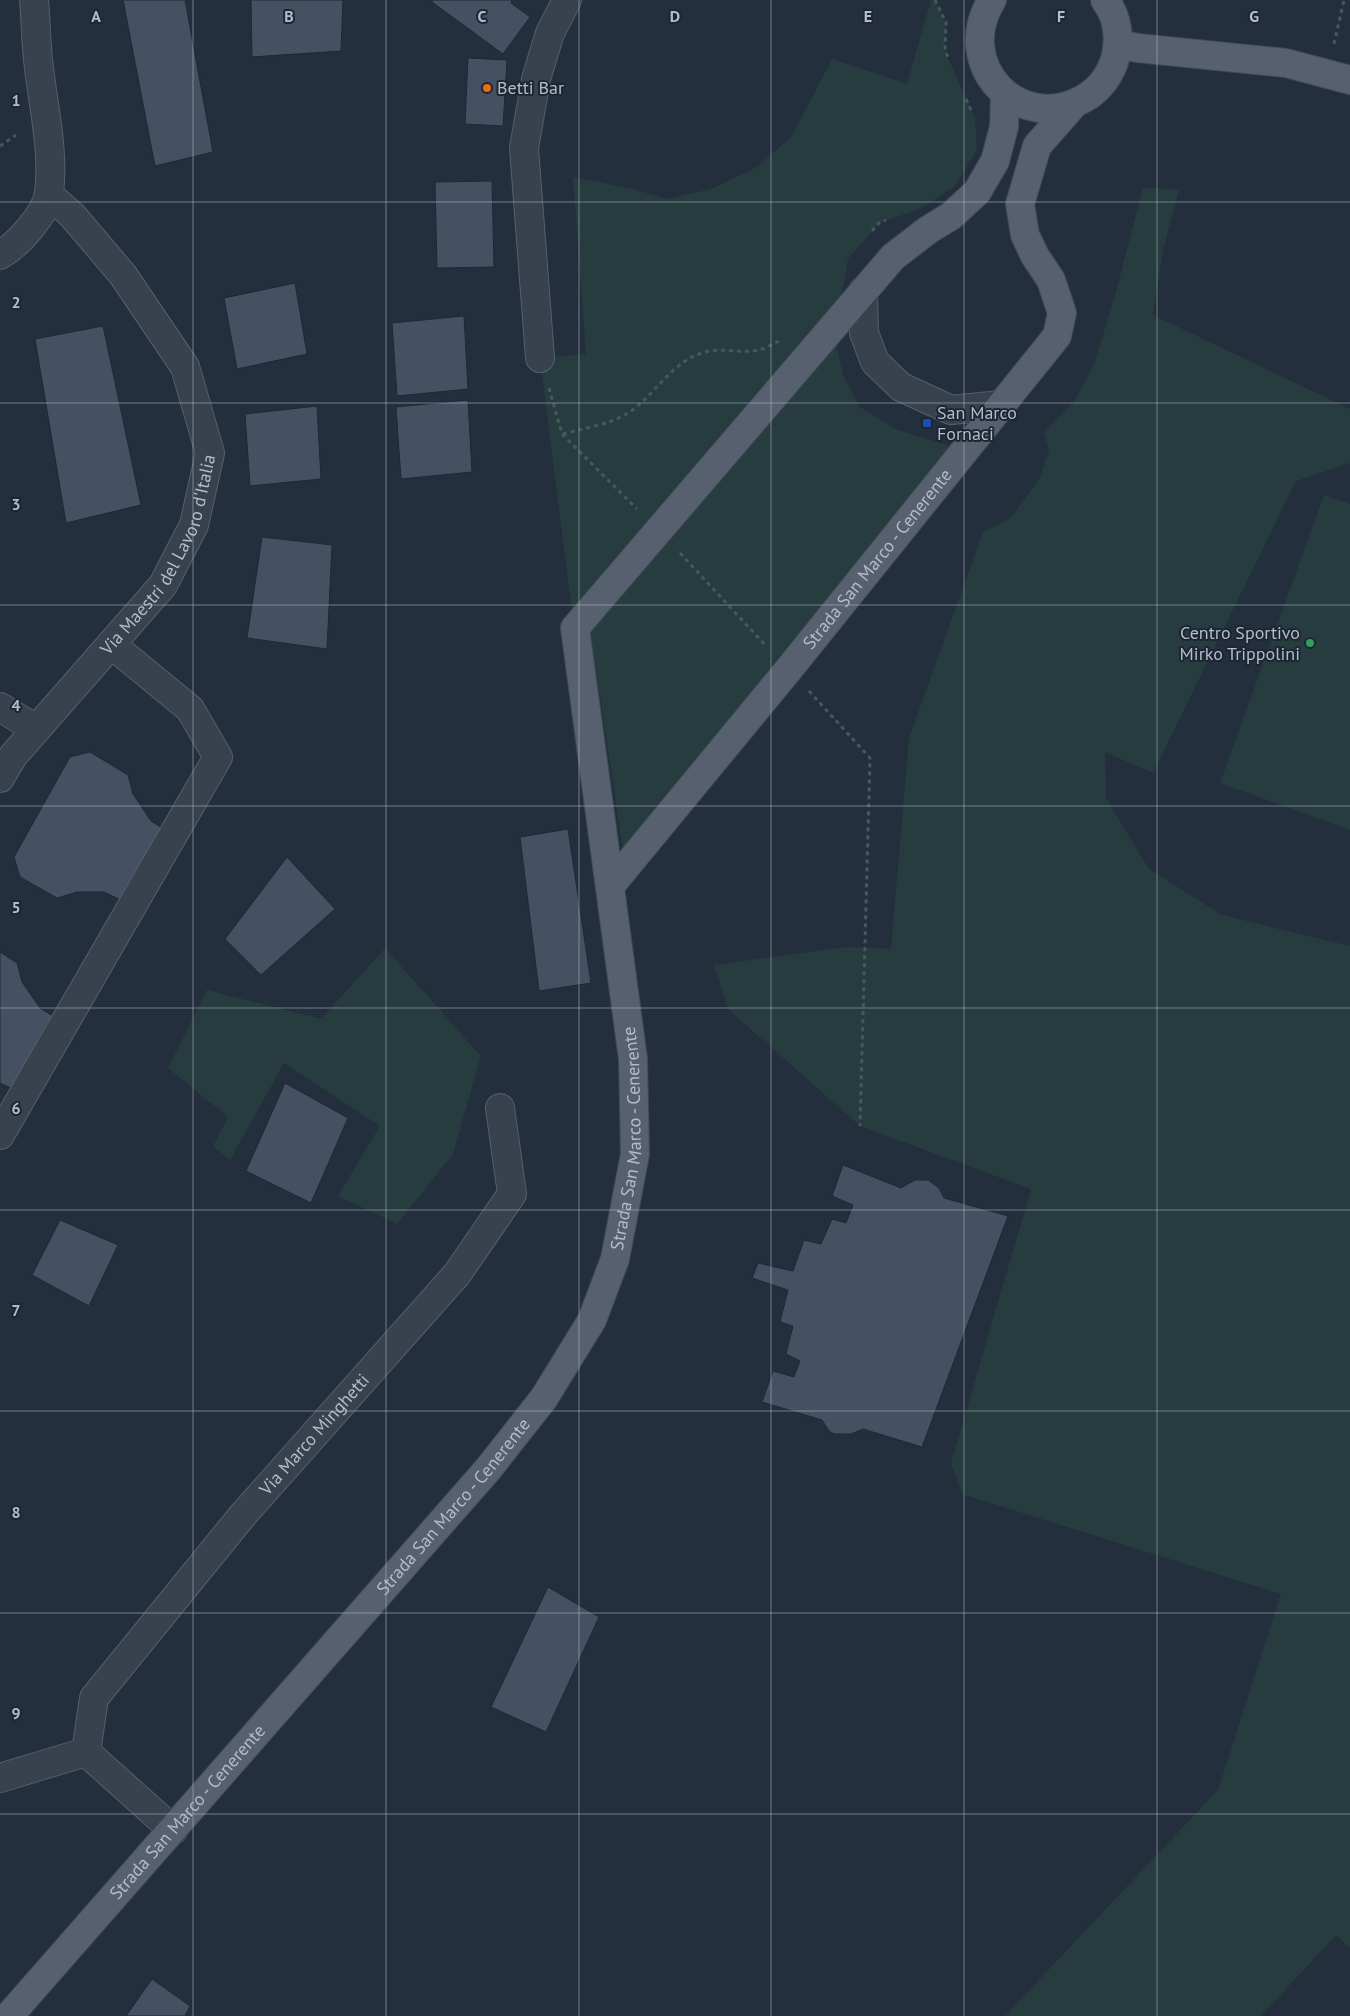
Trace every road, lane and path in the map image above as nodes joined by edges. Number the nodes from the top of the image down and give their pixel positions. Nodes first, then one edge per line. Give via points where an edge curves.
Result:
1 (34, 0) edge
2 (567, 0) edge
3 (935, 0) edge
4 (992, 0) edge
5 (1105, 0) edge
6 (1344, 0) edge
7 (1118, 44) junction
8 (953, 68) dead end
9 (1338, 77) edge
10 (964, 93) dead end
11 (1005, 94) junction
12 (1073, 105) junction
13 (975, 118) dead end
14 (22, 131) dead end
15 (0, 146) edge
16 (48, 195) junction
17 (888, 220) dead end
18 (867, 237) dead end
19 (0, 254) edge
20 (863, 291) junction
21 (780, 340) dead end
22 (540, 358) dead end
23 (1001, 404) junction
24 (562, 434) dead end
25 (111, 644) junction
26 (0, 706) edge
27 (36, 729) junction
28 (0, 778) edge
29 (611, 885) junction
30 (500, 1108) dead end
31 (0, 1135) edge
32 (86, 1752) junction
33 (0, 1778) edge
34 (173, 1830) junction
35 (9, 2016) edge

1 - 16 street via 50,143
2 - 22 street via 550,33 536,79 524,148
3 - 8 path via 946,22 946,51
4 - 11 main road via 982,21 980,48 988,74
5 - 7 main road via 1114,17
6 - 9 path
7 - 9 main road via 1286,63
7 - 12 main road via 1114,63 1105,81 1090,96
10 - 13 path
11 - 12 main road via 1026,106 1050,110
11 - 20 main road, Strada San Marco - Cenerente via 1004,127 995,161 977,192 951,216 893,257
12 - 23 main road, Strada San Marco - Cenerente via 1037,146 1020,204 1025,235 1051,280 1062,314 1057,336
14 - 15 path
16 - 19 street via 35,222 9,250
16 - 25 street, Via Maestri del Lavoro d'Italia via 72,215 123,275 185,367 210,453 194,525 164,584
17 - 18 path via 879,223
20 - 23 street via 864,332 869,347 875,362 901,387 951,410
20 - 29 main road, Strada San Marco - Cenerente via 575,628
21 - 24 path via 758,350 705,352 681,363 627,413
23 - 29 main road, Strada San Marco - Cenerente
25 - 27 street, Via Maestri del Lavoro d'Italia
25 - 31 street via 190,709 218,756
26 - 27 street
27 - 28 street, Via Maestri del Lavoro d'Italia via 13,756
29 - 34 main road, Strada San Marco - Cenerente via 634,1059 635,1154 615,1259 592,1320 544,1398 489,1468
30 - 32 street, Via Marco Minghetti via 512,1194 457,1274 242,1516 94,1698
32 - 33 street
32 - 34 street
34 - 35 main road, Strada San Marco - Cenerente

